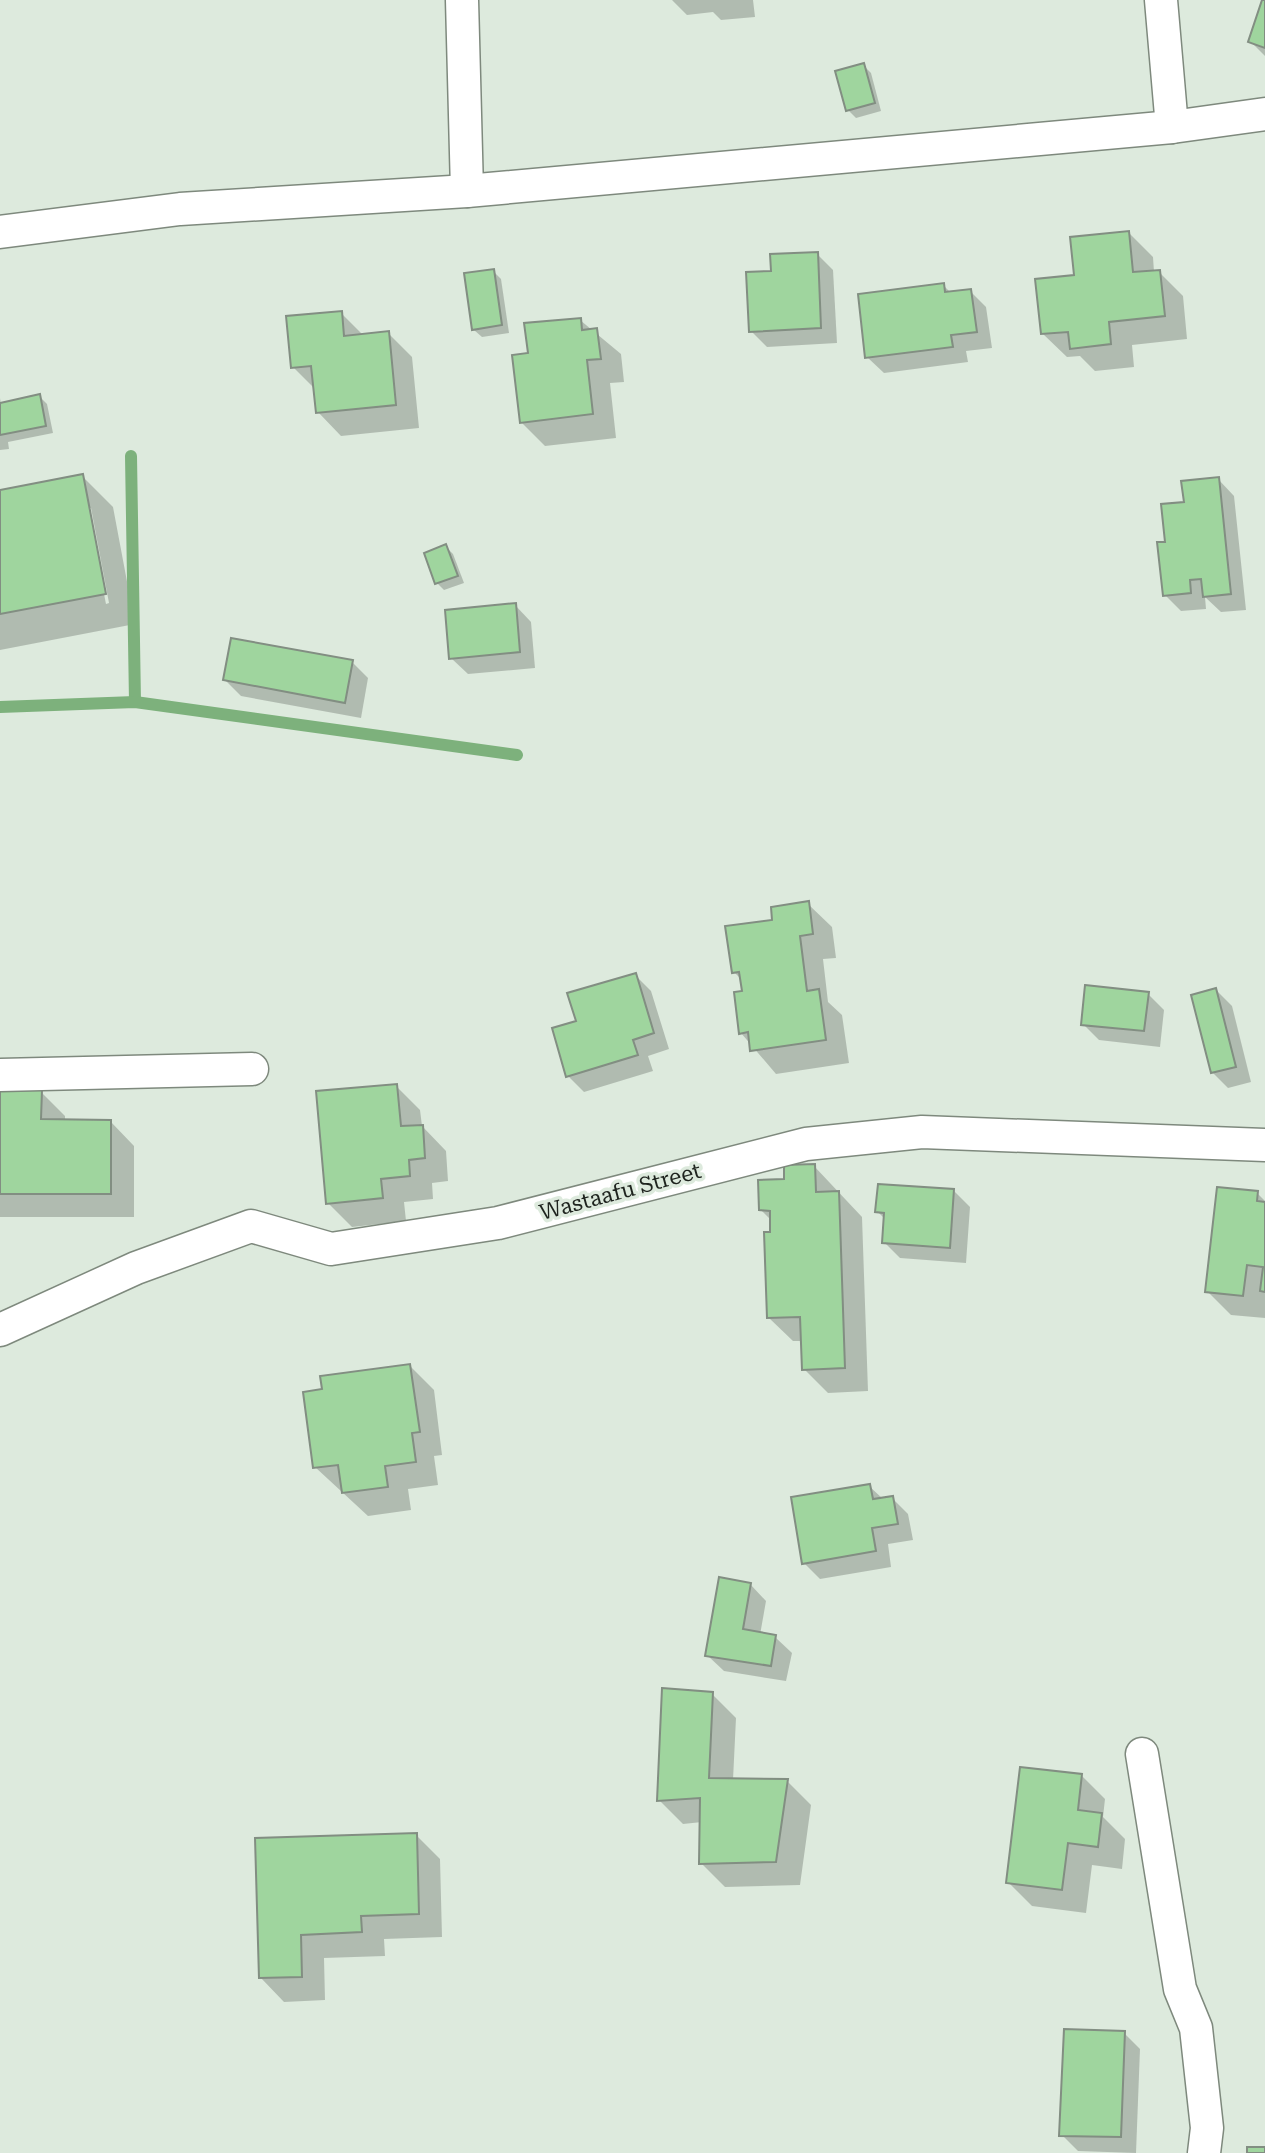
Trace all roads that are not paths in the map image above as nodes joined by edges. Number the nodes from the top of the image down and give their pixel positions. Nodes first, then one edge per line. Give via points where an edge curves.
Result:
1 (462, 0) edge
2 (1161, 0) edge
3 (1265, 114) edge
4 (1172, 127) junction
5 (467, 191) junction
6 (0, 232) edge
7 (252, 1069) dead end
8 (0, 1075) edge
9 (1265, 1145) edge
10 (0, 1330) edge
11 (1142, 1754) dead end
12 (1204, 2153) edge

1 - 5 street
2 - 4 street
3 - 4 street
4 - 5 street
5 - 6 street via 180,209
7 - 8 street
9 - 10 street, Wastaafu Street via 922,1132 806,1144 498,1223 346,1247 331,1249 251,1226 136,1268
11 - 12 street via 1180,1989 1196,2028 1207,2128

